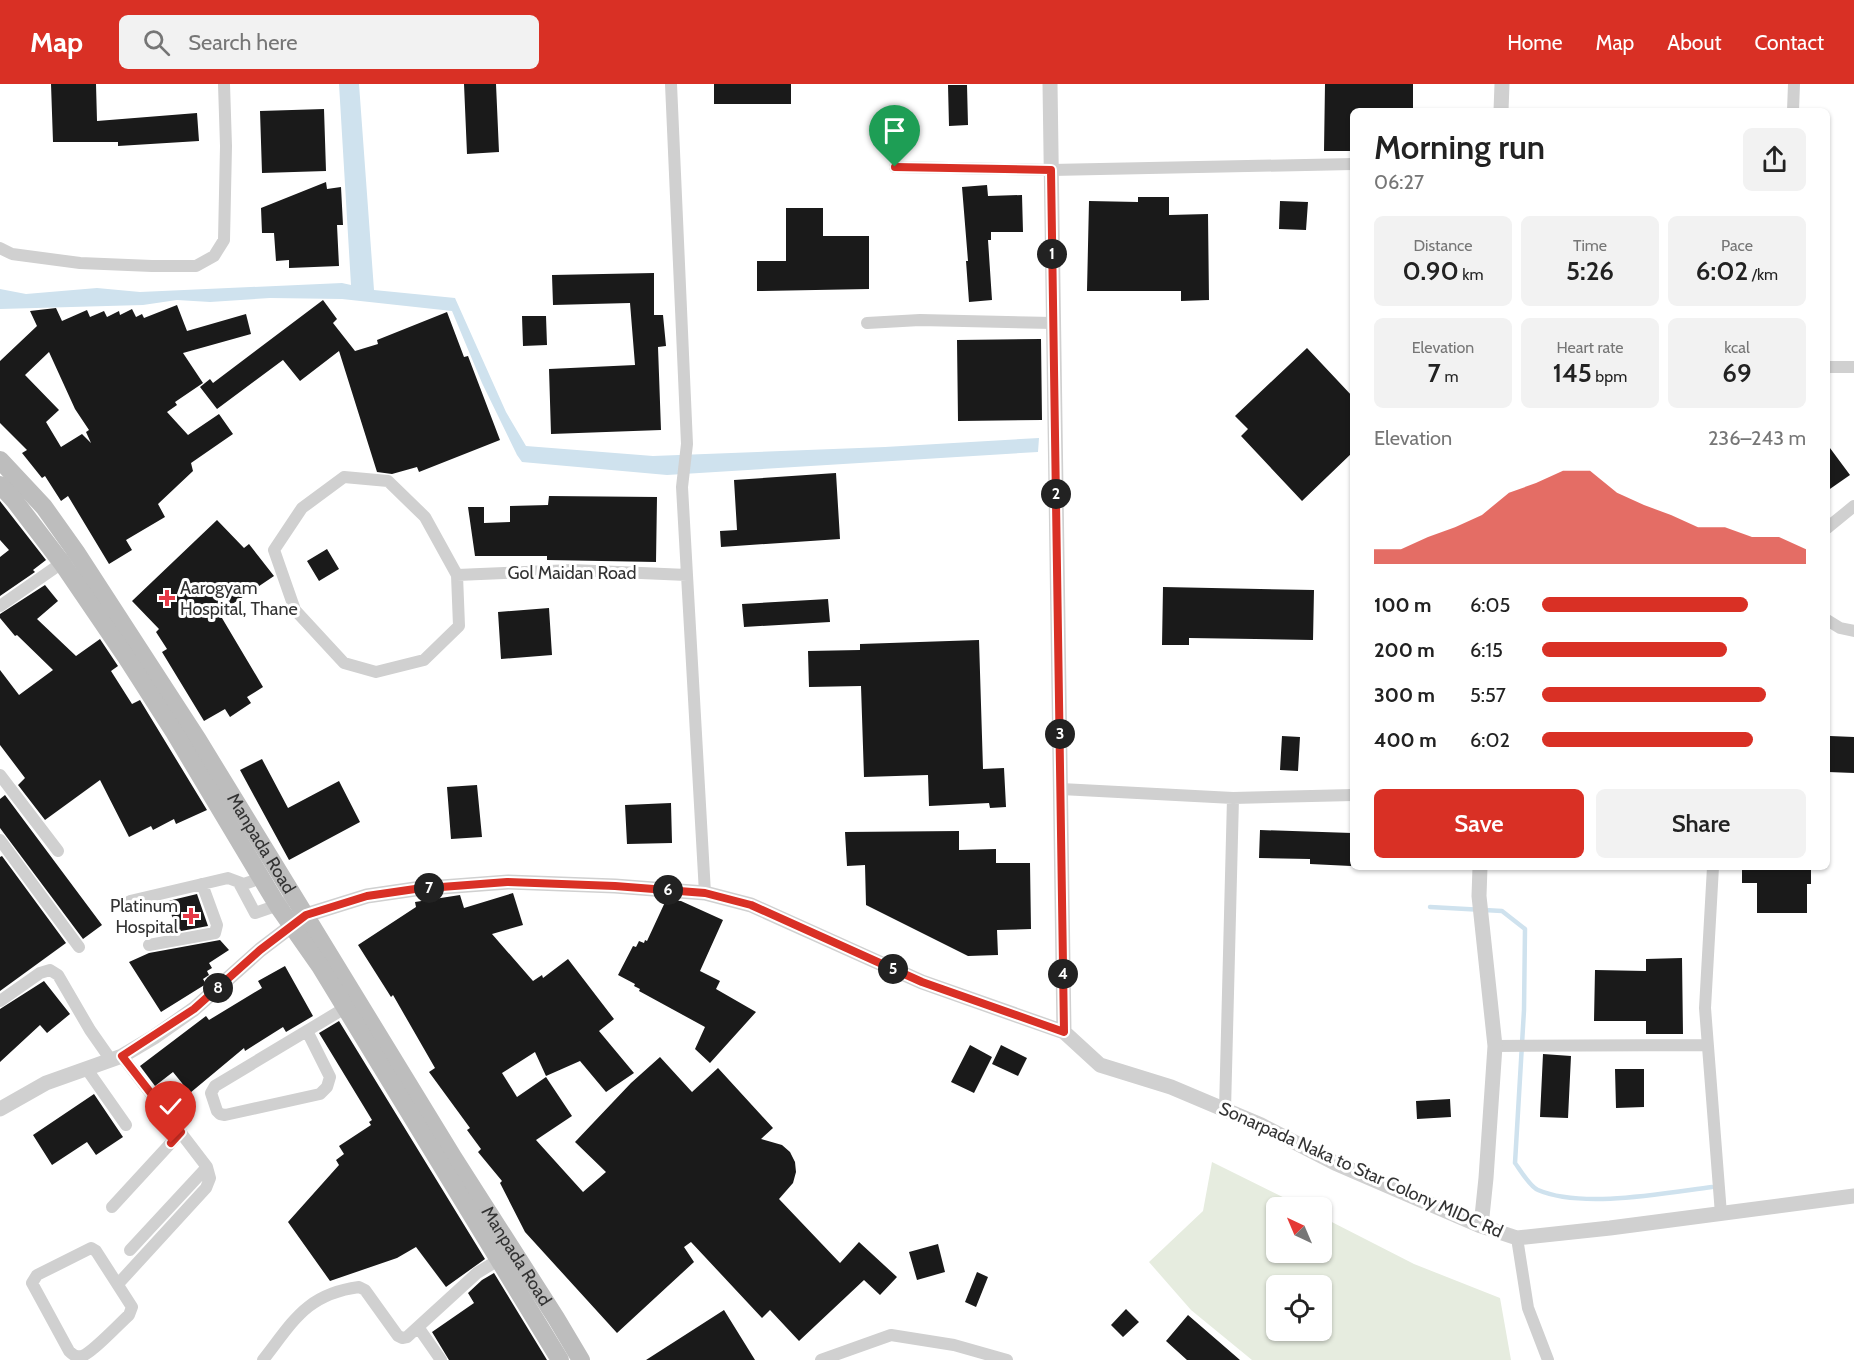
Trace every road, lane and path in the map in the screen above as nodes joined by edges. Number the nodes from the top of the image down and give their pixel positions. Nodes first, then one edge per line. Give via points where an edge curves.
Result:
1 (224, 84) edge
2 (671, 84) edge
3 (1050, 84) edge
4 (1502, 84) edge
5 (1794, 84) edge
6 (1501, 108) edge
7 (1793, 108) edge
8 (1350, 165) edge
9 (895, 167) dead end
10 (1051, 170) junction
11 (0, 248) edge
12 (1053, 323) junction
13 (867, 324) dead end
14 (1830, 367) edge
15 (1854, 367) edge
16 (0, 460) edge
17 (0, 485) edge
18 (1854, 506) edge
19 (1830, 526) edge
20 (69, 557) junction
21 (457, 575) junction
22 (687, 575) junction
23 (0, 606) edge
24 (1830, 622) edge
25 (1854, 631) edge
26 (0, 775) edge
27 (1061, 789) junction
28 (1350, 795) edge
29 (1233, 798) junction
30 (228, 806) junction
31 (0, 840) edge
32 (58, 851) dead end
33 (1480, 870) edge
34 (1713, 870) edge
35 (261, 878) junction
36 (239, 883) junction
37 (202, 884) junction
38 (705, 893) junction
39 (295, 897) junction
40 (130, 901) dead end
41 (278, 906) junction
42 (306, 915) junction
43 (292, 927) junction
44 (149, 945) dead end
45 (79, 946) dead end
46 (0, 1001) edge
47 (345, 1008) junction
48 (307, 1031) junction
49 (1064, 1032) junction
50 (369, 1035) junction
51 (1708, 1044) junction
52 (1495, 1046) junction
53 (117, 1058) junction
54 (86, 1068) junction
55 (0, 1108) edge
56 (1225, 1110) junction
57 (126, 1125) dead end
58 (181, 1132) junction
59 (207, 1167) junction
60 (1854, 1196) edge
61 (111, 1207) dead end
62 (1721, 1214) junction
63 (1481, 1226) junction
64 (1517, 1238) junction
65 (130, 1250) dead end
66 (506, 1256) junction
67 (118, 1284) junction
68 (418, 1327) junction
69 (263, 1360) edge
70 (441, 1360) edge
71 (560, 1360) edge
72 (581, 1360) edge
73 (821, 1360) edge
74 (1007, 1360) edge
75 (1548, 1360) edge

1 - 11 street via 224,240 214,256 196,266 152,267 80,263 12,254
2 - 22 street via 687,444 682,487
3 - 10 street
4 - 6 street
5 - 7 street
8 - 10 street
9 - 10 street
10 - 12 street
12 - 13 street
12 - 27 street
14 - 15 street
16 - 20 main road, Manpada Road via 44,507
17 - 20 main road, Manpada Road
18 - 19 street
20 - 23 street
20 - 30 main road, Manpada Road
21 - 21 street via 426,517 388,481 344,477 302,508 274,550 295,610 344,663 376,672 424,660 459,626
21 - 22 street, Gol Maidan Road via 572,570
22 - 38 street
24 - 25 street
26 - 32 street
27 - 29 street
27 - 49 street
28 - 29 street
29 - 56 street
30 - 35 main road, Manpada Road
30 - 39 main road, Manpada Road
31 - 45 street
33 - 52 street via 1480,910
34 - 51 street via 1705,1008
35 - 36 street
35 - 41 main road, Manpada Road
36 - 37 street via 228,878
36 - 41 street via 255,912
37 - 40 street
37 - 44 street via 217,925 215,933
38 - 42 street via 507,882 367,896
38 - 49 street via 751,905 922,982
39 - 41 street
39 - 42 main road, Manpada Road
41 - 43 main road, Manpada Road
42 - 43 street
42 - 50 main road, Manpada Road
43 - 47 main road, Manpada Road
43 - 53 street via 194,1009
46 - 53 street via 39,973 50,970 58,975 90,1030
47 - 48 street
47 - 50 main road, Manpada Road
48 - 48 street via 330,1077 320,1094 220,1114 211,1093 215,1086
49 - 56 street, Sonarpada Naka to Star Colony MIDC Rd via 1100,1065 1171,1087
50 - 66 main road, Manpada Road
51 - 52 street
51 - 62 street
52 - 63 street
53 - 54 street
53 - 58 street
54 - 55 street via 46,1083
54 - 57 street
56 - 63 street, Sonarpada Naka to Star Colony MIDC Rd
58 - 59 street
58 - 61 street
59 - 65 street
59 - 67 street via 210,1178 206,1188
60 - 62 street, Sonarpada Naka to Star Colony MIDC Rd
62 - 64 street, Sonarpada Naka to Star Colony MIDC Rd
63 - 64 street, Sonarpada Naka to Star Colony MIDC Rd
64 - 75 street via 1528,1308
66 - 68 street via 477,1273
66 - 71 main road, Manpada Road
66 - 72 main road, Manpada Road
67 - 67 street via 132,1305 131,1313 88,1353 73,1356 32,1283 37,1275 91,1248
68 - 69 street via 402,1338 398,1336 365,1290 350,1288 322,1296 307,1306
68 - 70 street
73 - 74 street via 891,1335 954,1345

